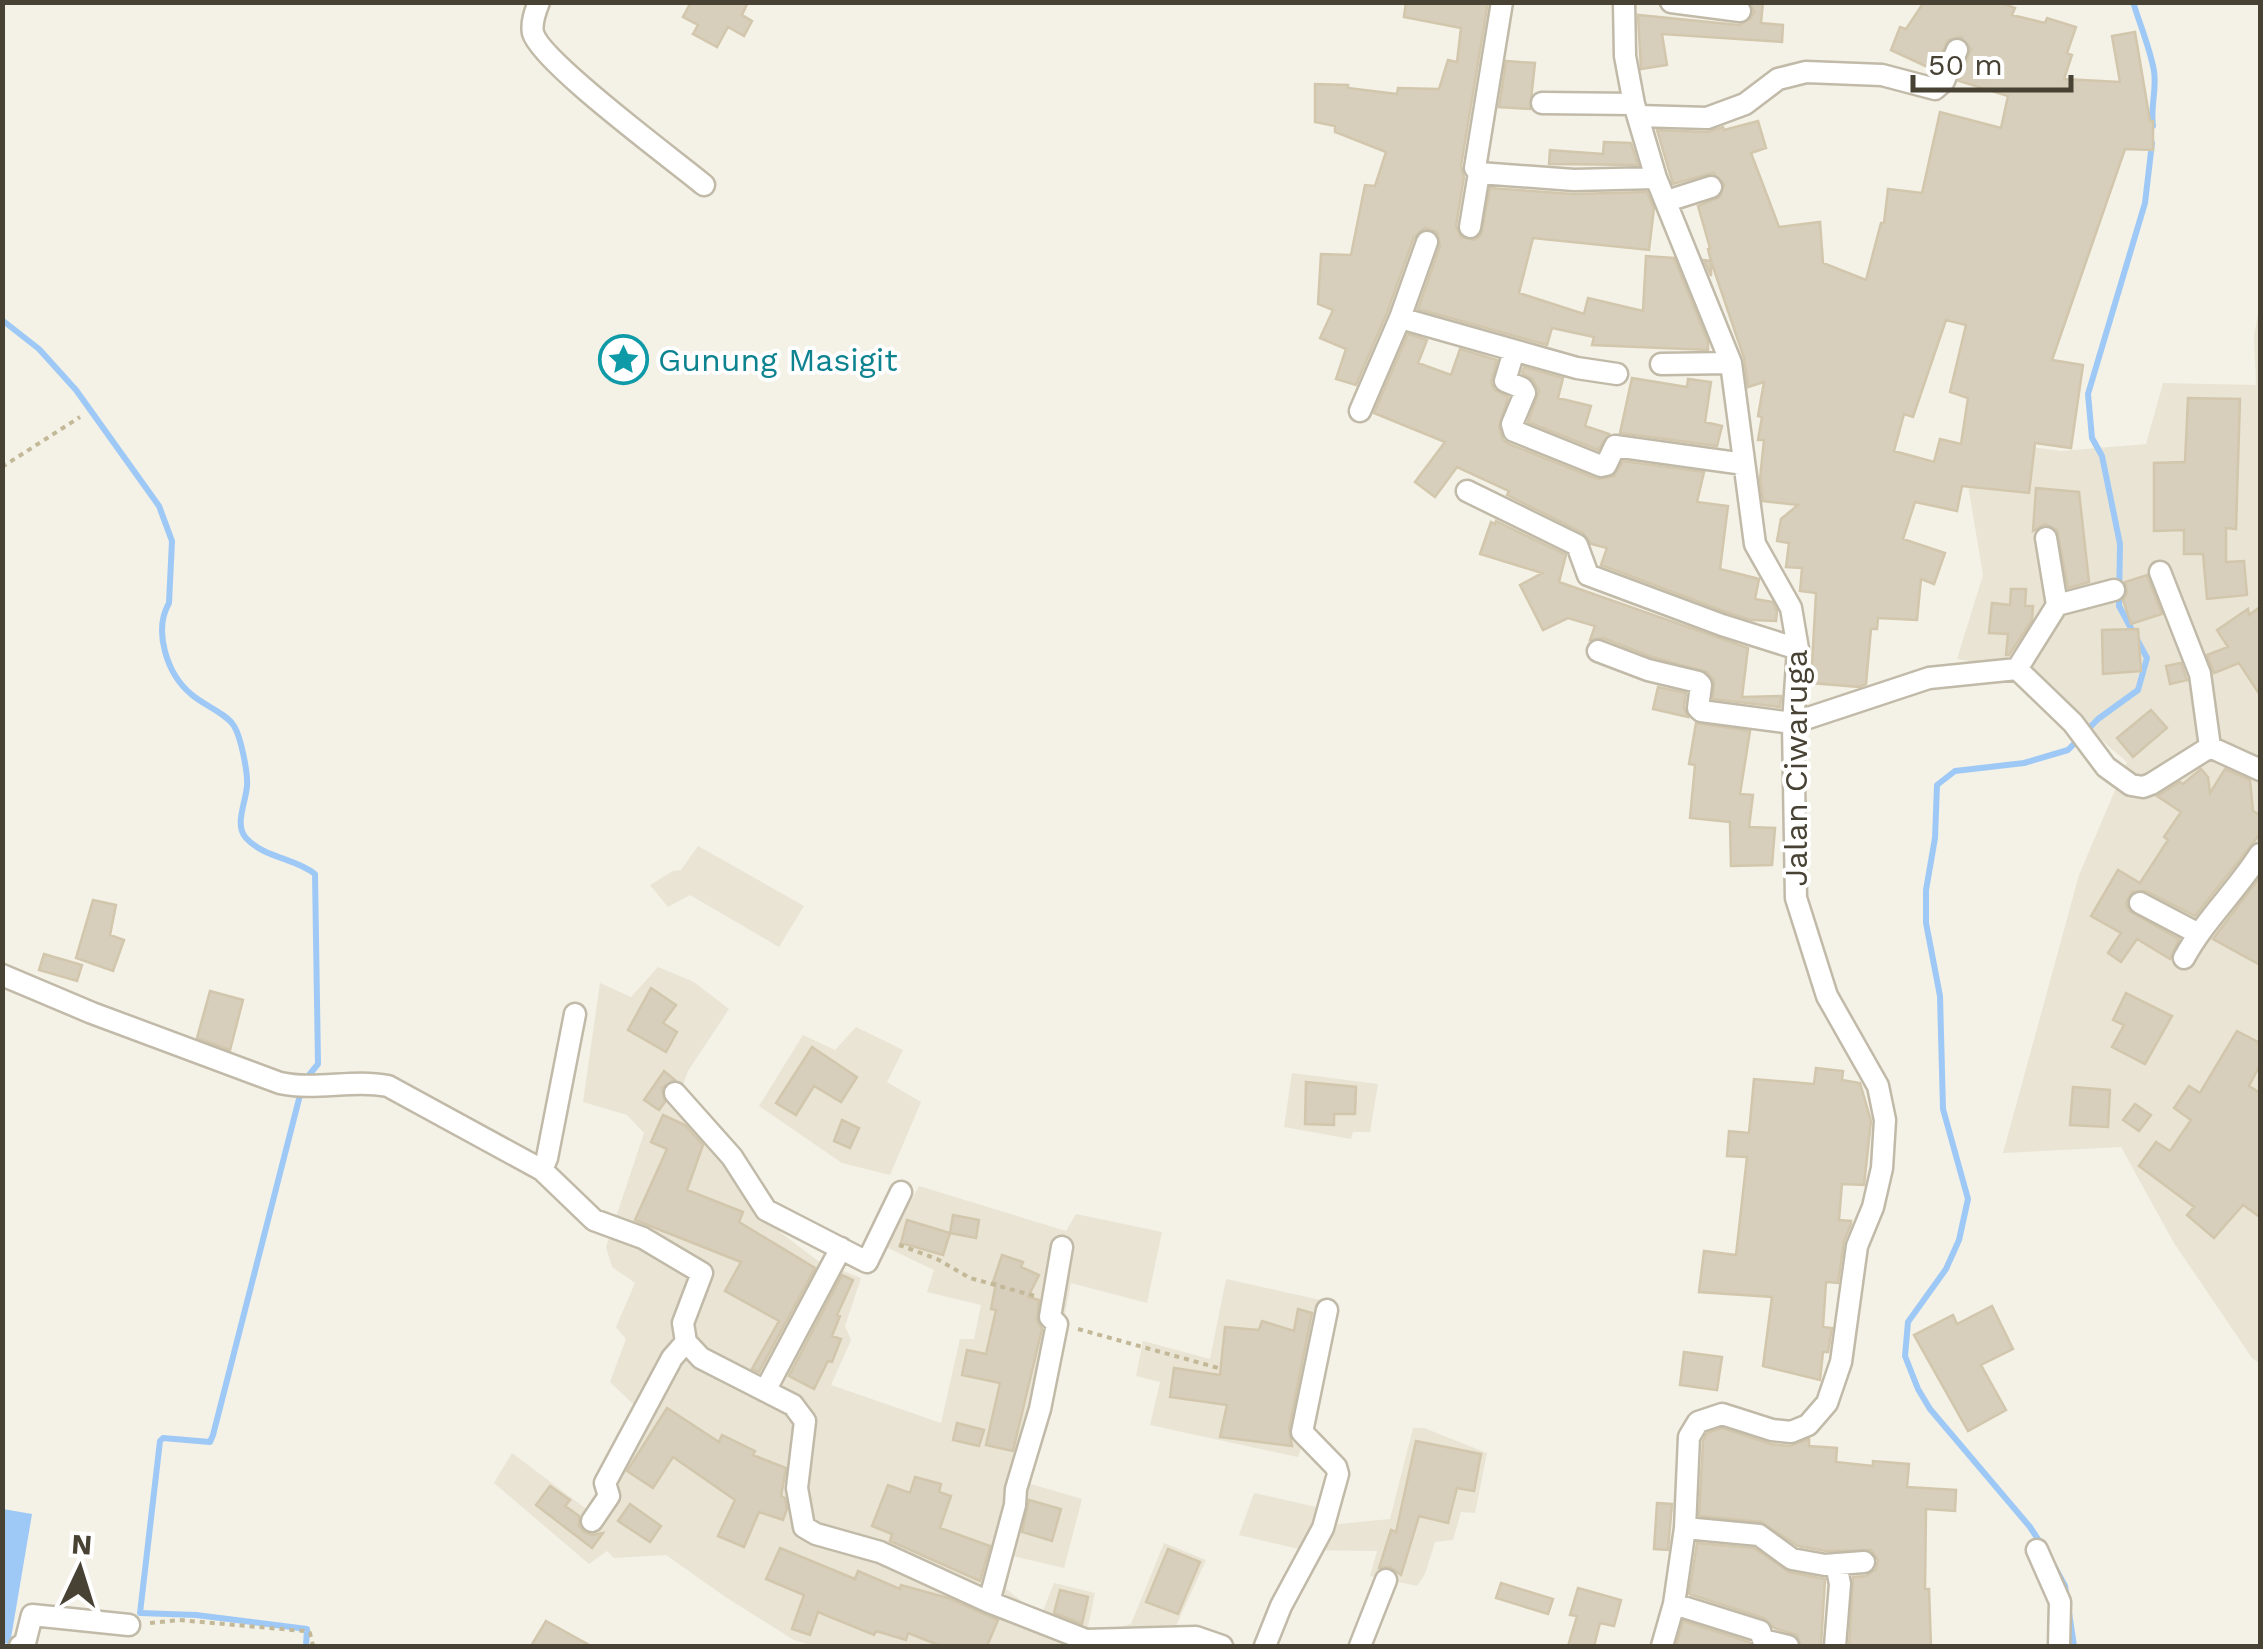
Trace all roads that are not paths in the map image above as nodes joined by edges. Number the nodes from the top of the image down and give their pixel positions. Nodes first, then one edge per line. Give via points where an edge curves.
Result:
1 (539, 2) edge
2 (1502, 2) edge
3 (1624, 2) edge
4 (1671, 2) edge
5 (1740, 11) dead end
6 (1957, 50) dead end
7 (1542, 103) dead end
8 (1636, 110) junction
9 (1479, 172) junction
10 (1656, 178) junction
11 (704, 185) dead end
12 (1711, 187) dead end
13 (1667, 202) junction
14 (1470, 227) dead end
15 (1427, 242) dead end
16 (1400, 318) junction
17 (1514, 351) junction
18 (1732, 363) junction
19 (1662, 364) dead end
20 (1617, 374) dead end
21 (1360, 411) dead end
22 (1744, 464) junction
23 (1467, 491) dead end
24 (2046, 538) dead end
25 (2160, 572) dead end
26 (2114, 590) dead end
27 (2056, 605) junction
28 (1798, 649) junction
29 (1598, 651) dead end
30 (2017, 668) junction
31 (1793, 723) junction
32 (2210, 747) junction
33 (2260, 770) edge
34 (2260, 854) edge
35 (2140, 903) dead end
36 (2199, 934) junction
37 (2184, 958) dead end
38 (2, 975) edge
39 (575, 1014) dead end
40 (674, 1093) dead end
41 (542, 1170) junction
42 (901, 1192) dead end
43 (841, 1248) junction
44 (1062, 1248) dead end
45 (1328, 1310) dead end
46 (686, 1342) junction
47 (766, 1390) junction
48 (592, 1521) dead end
49 (1685, 1528) junction
50 (2037, 1550) dead end
51 (1864, 1562) dead end
52 (1836, 1564) junction
53 (1386, 1580) dead end
54 (989, 1602) junction
55 (1674, 1604) junction
56 (129, 1626) road end
57 (20, 1646) edge
58 (1222, 1646) edge
59 (1264, 1646) edge
60 (1360, 1646) edge
61 (1662, 1646) edge
62 (1788, 1646) edge
63 (1835, 1646) edge
64 (2059, 1646) edge

1 - 11 street via 533,24 540,47
2 - 9 street
3 - 8 street, Jalan Ciwaruga
4 - 5 street
6 - 8 street via 1936,89 1882,75 1806,72 1778,79 1745,104 1707,118
7 - 8 street
8 - 10 street, Jalan Ciwaruga
9 - 10 street
9 - 14 street
10 - 13 street, Jalan Ciwaruga
12 - 13 street
13 - 18 street, Jalan Ciwaruga
15 - 16 street
16 - 17 street
16 - 21 street
17 - 20 street
17 - 22 street via 1505,381 1524,393 1514,431 1601,466 1615,446
18 - 19 street
18 - 22 street, Jalan Ciwaruga
22 - 28 street, Jalan Ciwaruga via 1755,544 1791,608
23 - 28 street via 1577,544 1588,576
24 - 27 street
25 - 32 street via 2200,674
26 - 27 street
27 - 30 street
28 - 31 street, Jalan Ciwaruga
29 - 31 street via 1698,682 1701,711
30 - 31 street via 1929,678
30 - 32 street via 2131,785 2151,784
31 - 49 street, Jalan Ciwaruga via 1796,898 1827,996 1878,1086 1885,1120 1882,1168 1856,1246 1841,1362 1828,1403 1791,1432 1722,1414 1698,1422 1688,1437
32 - 33 street
34 - 36 street
35 - 36 street
36 - 37 street
38 - 41 street via 280,1083 388,1086
39 - 41 street
40 - 43 street via 732,1157 766,1210
41 - 46 street via 594,1220 643,1238 702,1273 683,1323
42 - 43 street via 867,1262
43 - 47 street
44 - 54 street via 1050,1316 1057,1324 1040,1409
45 - 59 street via 1302,1432 1338,1474 1323,1528
46 - 47 street via 701,1358
46 - 48 street via 605,1482 609,1496
47 - 54 street via 793,1405 804,1421 797,1488 804,1528 880,1552
49 - 52 street via 1747,1532 1792,1559
49 - 55 street, Jalan Ciwaruga
50 - 64 street via 2060,1602
51 - 52 street
52 - 63 street
53 - 60 street
54 - 58 street via 1086,1640 1196,1638
55 - 61 street, Jalan Ciwaruga
55 - 62 street via 1743,1624 1760,1631 1763,1640
56 - 57 street via 32,1615

